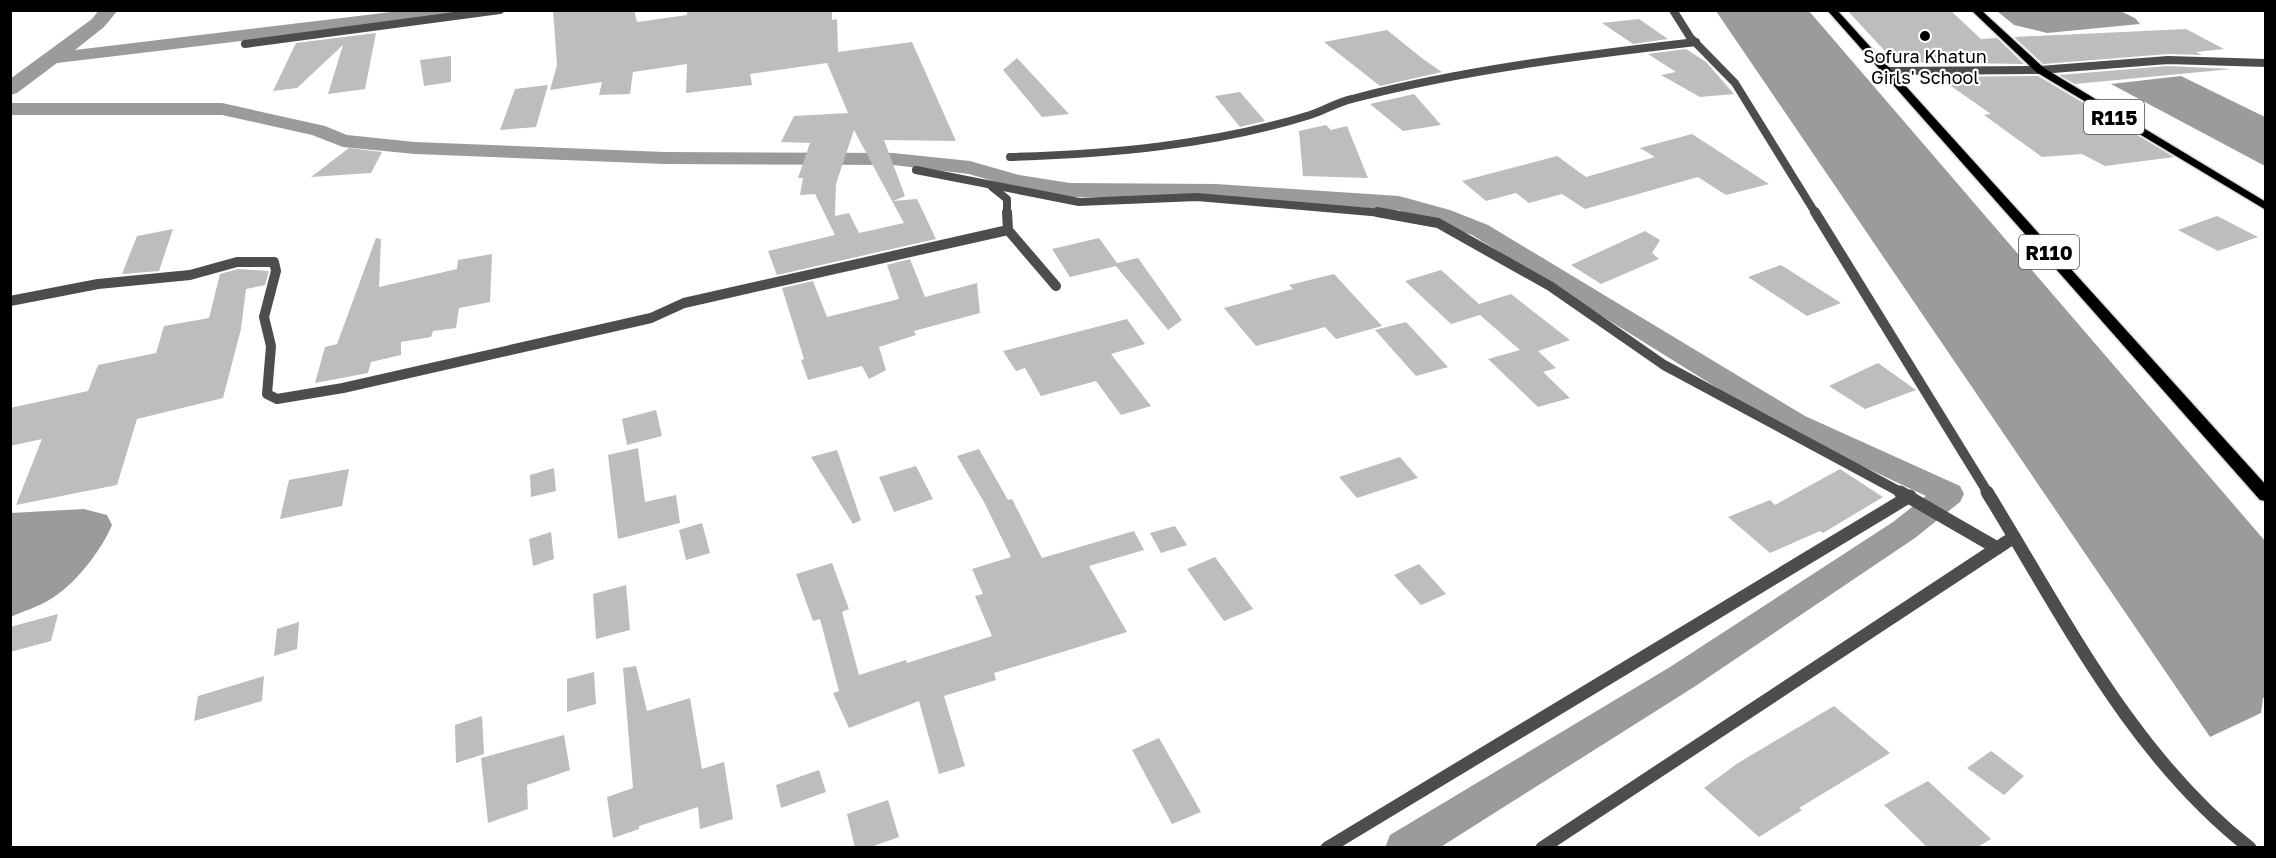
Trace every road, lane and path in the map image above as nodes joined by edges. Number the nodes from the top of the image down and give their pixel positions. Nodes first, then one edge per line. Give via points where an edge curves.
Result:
1 (500, 10) edge
2 (1673, 10) edge
3 (1831, 10) edge
4 (1975, 10) edge
5 (1695, 42) junction
6 (245, 44) dead end
7 (2265, 63) edge
8 (2040, 70) junction
9 (1888, 71) junction
10 (1010, 157) dead end
11 (916, 170) dead end
12 (992, 187) junction
13 (2265, 207) edge
14 (1008, 230) junction
15 (1056, 285) dead end
16 (10, 301) edge
17 (2265, 496) edge
18 (1915, 500) junction
19 (2014, 537) junction
20 (1997, 548) junction
21 (1327, 848) edge
22 (1542, 848) edge
23 (2250, 848) edge

1 - 6 street
2 - 5 street
3 - 9 main road, R110
4 - 8 main road, R115
5 - 10 street via 1579,56 1420,84 1350,99 1310,115 1208,139 1086,155
5 - 19 street via 1735,83
7 - 8 street via 2168,60
8 - 9 street
8 - 13 main road, R115
9 - 17 main road, R110
11 - 12 street
12 - 14 street via 1007,199
12 - 18 street via 1079,202 1197,197 1384,212 1438,223 1550,286 1664,364
14 - 15 street
14 - 16 street via 694,301 651,318 343,388 277,399 267,394 272,346 264,317 276,271 274,262 237,262 161,280 98,284
18 - 20 street
18 - 21 street
19 - 20 street
19 - 23 street via 2127,719 2156,758 2194,800
20 - 22 street

